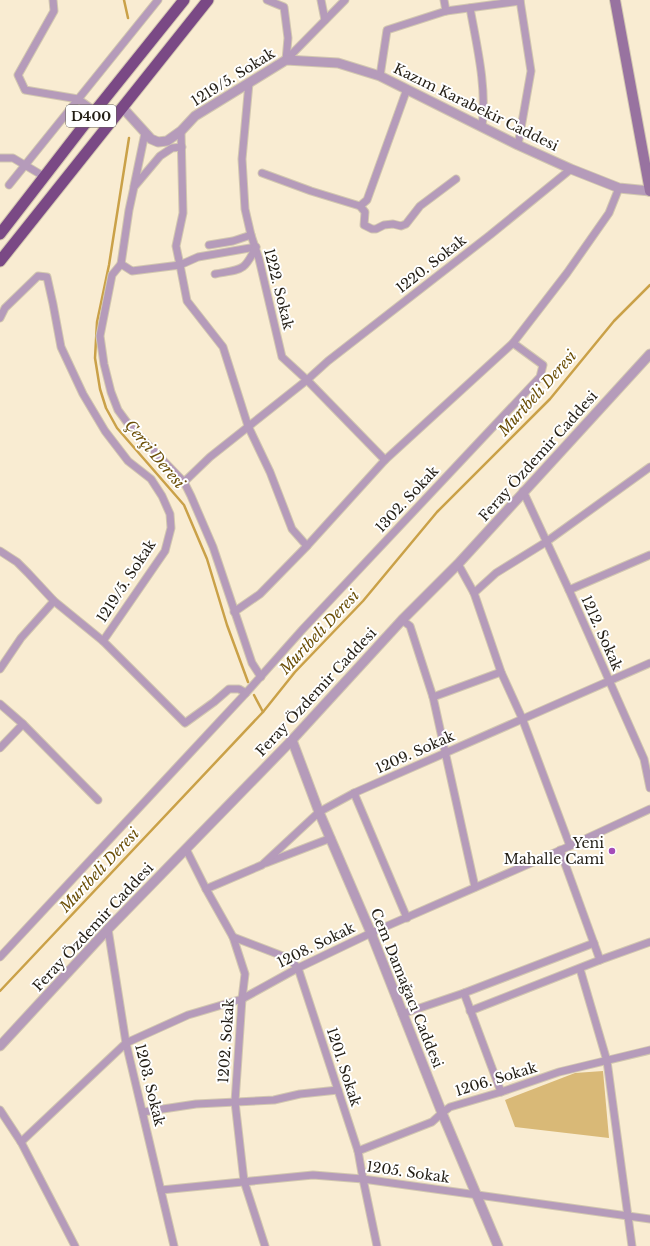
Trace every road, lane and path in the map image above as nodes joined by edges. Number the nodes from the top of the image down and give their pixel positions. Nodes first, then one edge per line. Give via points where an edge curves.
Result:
1 (53, 0) edge
2 (158, 0) edge
3 (184, 0) edge
4 (208, 0) edge
5 (267, 0) edge
6 (321, 0) edge
7 (344, 0) edge
8 (444, 0) edge
9 (520, 0) edge
10 (615, 0) edge
11 (470, 8) junction
12 (446, 11) junction
13 (325, 20) junction
14 (286, 60) junction
15 (380, 76) junction
16 (249, 83) junction
17 (407, 89) junction
18 (78, 99) junction
19 (122, 107) junction
20 (95, 111) junction
21 (482, 127) junction
22 (181, 131) junction
23 (145, 133) junction
24 (518, 145) junction
25 (182, 147) junction
26 (0, 158) edge
27 (25, 165) junction
28 (571, 169) junction
29 (262, 173) dead end
30 (45, 177) junction
31 (456, 179) dead end
32 (9, 186) dead end
33 (134, 187) junction
34 (619, 188) junction
35 (650, 191) edge
36 (360, 206) junction
37 (0, 234) edge
38 (251, 235) junction
39 (209, 245) dead end
40 (256, 247) junction
41 (0, 261) edge
42 (121, 264) junction
43 (180, 265) junction
44 (215, 274) dead end
45 (0, 318) edge
46 (512, 343) junction
47 (650, 354) edge
48 (307, 380) junction
49 (248, 426) junction
50 (385, 460) junction
51 (650, 467) edge
52 (184, 482) junction
53 (524, 491) junction
54 (546, 542) junction
55 (307, 546) junction
56 (0, 551) edge
57 (650, 555) edge
58 (458, 564) junction
59 (569, 590) junction
60 (474, 593) junction
61 (54, 601) junction
62 (234, 612) junction
63 (402, 620) junction
64 (103, 641) junction
65 (650, 663) edge
66 (0, 669) edge
67 (501, 672) junction
68 (261, 677) junction
69 (609, 681) junction
70 (246, 694) junction
71 (433, 697) junction
72 (0, 704) edge
73 (522, 718) junction
74 (24, 724) junction
75 (292, 740) junction
76 (0, 748) edge
77 (445, 754) junction
78 (647, 758) edge
79 (650, 788) edge
80 (354, 793) junction
81 (98, 800) dead end
82 (650, 809) edge
83 (319, 812) junction
84 (331, 838) junction
85 (570, 846) junction
86 (186, 848) junction
87 (560, 850) junction
88 (262, 865) junction
89 (475, 887) junction
90 (206, 889) junction
91 (407, 918) junction
92 (108, 929) junction
93 (371, 933) junction
94 (232, 937) junction
95 (650, 942) edge
96 (594, 943) junction
97 (0, 957) edge
98 (600, 960) junction
99 (298, 968) junction
100 (580, 969) junction
101 (464, 993) junction
102 (242, 999) junction
103 (470, 1011) junction
104 (402, 1014) junction
105 (126, 1043) junction
106 (0, 1046) edge
107 (650, 1050) edge
108 (607, 1061) junction
109 (338, 1090) junction
110 (500, 1092) junction
111 (235, 1102) junction
112 (0, 1110) edge
113 (143, 1112) junction
114 (442, 1113) junction
115 (21, 1142) junction
116 (358, 1151) junction
117 (363, 1179) junction
118 (244, 1181) junction
119 (161, 1190) junction
120 (476, 1194) junction
121 (628, 1216) junction
122 (650, 1219) edge
123 (75, 1246) edge
124 (174, 1246) edge
125 (265, 1246) edge
126 (377, 1246) edge
127 (498, 1246) edge
128 (632, 1246) edge

1 - 18 street via 54,11 18,75 25,90
2 - 18 street
3 - 20 highway, D400
4 - 19 highway, D400
5 - 14 street via 284,7 288,38
6 - 13 street
7 - 13 street
8 - 12 street
9 - 11 street
9 - 24 street via 531,72
10 - 35 main road
11 - 12 street
11 - 21 street via 483,84
12 - 15 street via 387,30
13 - 14 street
14 - 15 street, Kazım Karabekir Caddesi via 338,63
14 - 16 street, 1219/5. Sokak
15 - 17 street, Kazım Karabekir Caddesi
16 - 22 street, 1219/5. Sokak via 195,116
16 - 38 street, 1222. Sokak via 242,159 245,209
17 - 21 street, Kazım Karabekir Caddesi
17 - 36 street via 367,200
18 - 20 street
18 - 27 street
19 - 23 street, 1219/5. Sokak
19 - 41 highway, D400
20 - 30 highway, D400
21 - 24 street, Kazım Karabekir Caddesi
22 - 23 street, 1219/5. Sokak via 167,141 158,142
22 - 25 street
23 - 33 street
24 - 28 street, Kazım Karabekir Caddesi
25 - 33 street via 172,148 160,156
25 - 43 street via 183,213 176,246
26 - 27 street via 13,158
27 - 30 street
27 - 32 street
28 - 34 street, Kazım Karabekir Caddesi
28 - 48 street, 1220. Sokak via 328,360
29 - 36 street
30 - 37 highway, D400
31 - 36 street via 420,206 406,224 401,226 389,224 372,229 364,225 366,212
33 - 42 street
34 - 35 street, Kazım Karabekir Caddesi
34 - 46 street via 610,213
38 - 39 street
38 - 40 street, 1222. Sokak
40 - 43 street via 198,257
40 - 44 street via 249,262 241,269
40 - 48 street, 1222. Sokak via 282,357
42 - 43 street via 132,271
42 - 52 street via 112,275 100,336 111,392 118,410 129,425
43 - 49 street via 187,301 223,347
45 - 64 street, 1219/5. Sokak via 5,308 38,276 47,277 60,347 83,394 105,432 128,461 151,479 170,514 171,528 165,550
46 - 50 street
46 - 68 street, 1302. Sokak via 542,365 540,377
47 - 53 street, Feray Özdemir Caddesi
48 - 49 street, 1220. Sokak
48 - 50 street, 1222. Sokak
49 - 52 street, 1220. Sokak
49 - 55 street via 270,472 292,529
50 - 55 street
51 - 54 street
52 - 62 street via 213,547
53 - 54 street, 1212. Sokak
53 - 58 street, Feray Özdemir Caddesi
54 - 59 street, 1212. Sokak
54 - 60 street via 496,573
55 - 62 street via 260,594
56 - 61 street via 24,569
57 - 59 street
58 - 60 street
58 - 63 street, Feray Özdemir Caddesi
59 - 69 street, 1212. Sokak
60 - 67 street
61 - 64 street
61 - 66 street via 21,638
62 - 68 street via 252,663
63 - 71 street via 410,626
63 - 75 street, Feray Özdemir Caddesi
64 - 70 street via 185,723 230,688 239,689
65 - 69 street, 1209. Sokak
67 - 71 street
67 - 73 street
68 - 70 street
69 - 73 street, 1209. Sokak
69 - 78 street, 1212. Sokak
70 - 97 street
71 - 77 street
72 - 74 street
73 - 77 street, 1209. Sokak
73 - 85 street
74 - 76 street
74 - 81 street
75 - 83 street, Cem Damağacı Caddesi
75 - 86 street, Feray Özdemir Caddesi
77 - 80 street, 1209. Sokak
77 - 89 street
78 - 79 street, 1212. Sokak
80 - 83 street, 1209. Sokak
80 - 91 street
82 - 85 street, 1208. Sokak
83 - 84 street, Cem Damağacı Caddesi
83 - 88 street, 1209. Sokak
84 - 88 street
84 - 93 street, Cem Damağacı Caddesi
85 - 87 street, 1208. Sokak
86 - 90 street, 1202. Sokak
86 - 92 street, Feray Özdemir Caddesi
87 - 89 street, 1208. Sokak
87 - 96 street
88 - 90 street, 1209. Sokak
89 - 91 street, 1208. Sokak
90 - 94 street, 1202. Sokak
91 - 93 street, 1208. Sokak
92 - 105 street, 1203. Sokak
92 - 106 street, Feray Özdemir Caddesi
93 - 99 street, 1208. Sokak
93 - 104 street, Cem Damağacı Caddesi
94 - 99 street via 288,958
94 - 102 street, 1202. Sokak via 245,974
95 - 98 street
96 - 98 street
96 - 101 street
98 - 100 street
99 - 102 street, 1208. Sokak
99 - 109 street, 1201. Sokak
100 - 103 street
100 - 108 street
101 - 103 street
101 - 104 street
102 - 105 street, 1208. Sokak via 188,1015
102 - 111 street, 1202. Sokak
103 - 110 street
104 - 114 street, Cem Damağacı Caddesi
105 - 113 street, 1203. Sokak
105 - 115 street, 1208. Sokak
107 - 108 street, 1206. Sokak
108 - 110 street, 1206. Sokak via 559,1072
108 - 121 street
109 - 111 street via 274,1100
109 - 116 street, 1201. Sokak
110 - 114 street, 1206. Sokak via 450,1107
111 - 113 street via 196,1104
111 - 118 street, 1202. Sokak
112 - 115 street
113 - 119 street, 1203. Sokak
114 - 116 street, 1206. Sokak via 432,1122
114 - 120 street, Cem Damağacı Caddesi
115 - 123 street
116 - 117 street, 1201. Sokak
117 - 118 street, 1205. Sokak via 313,1175
117 - 120 street, 1205. Sokak
117 - 126 street, 1201. Sokak
118 - 119 street, 1205. Sokak
118 - 125 street, 1202. Sokak
119 - 124 street, 1203. Sokak
120 - 121 street, 1205. Sokak
120 - 127 street, Cem Damağacı Caddesi
121 - 122 street, 1205. Sokak
121 - 128 street

